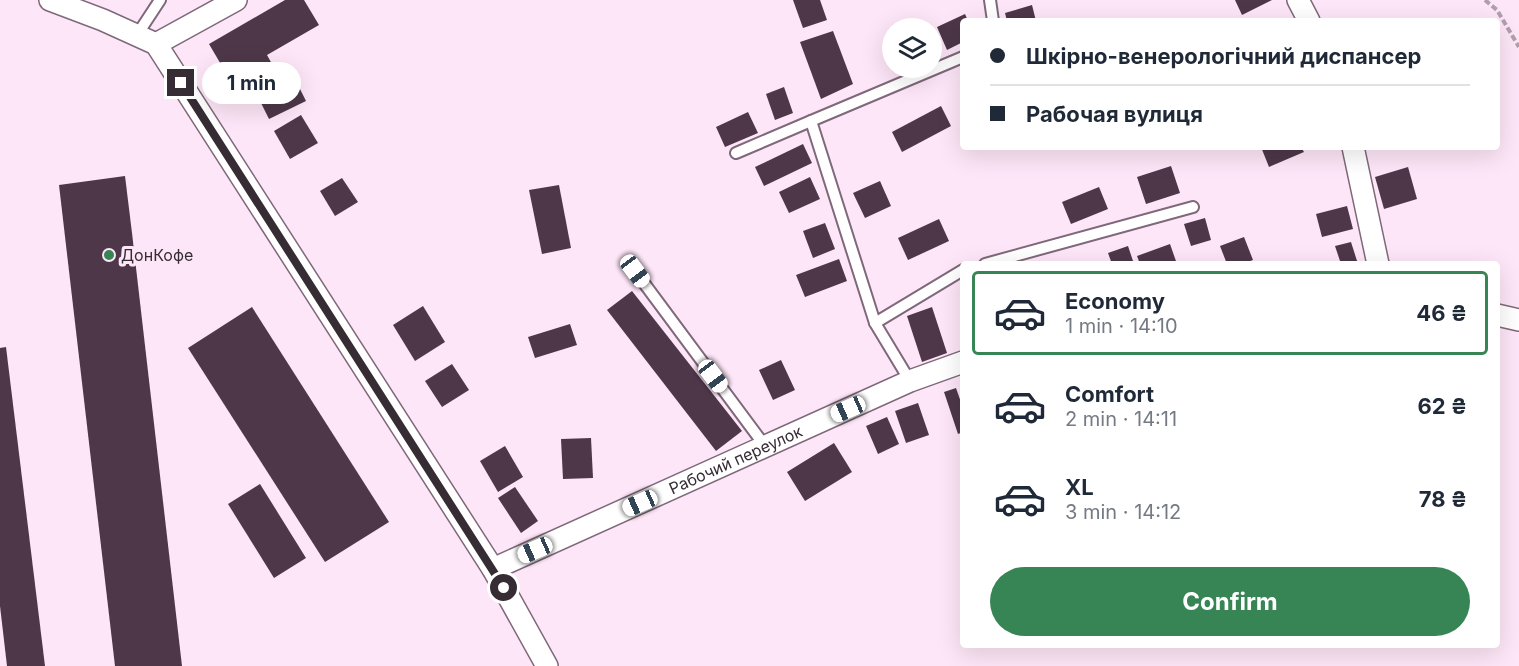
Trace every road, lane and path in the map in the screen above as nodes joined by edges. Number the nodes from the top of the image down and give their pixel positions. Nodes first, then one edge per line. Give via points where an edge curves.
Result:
1 (50, 0) edge
2 (160, 0) edge
3 (236, 0) edge
4 (990, 0) edge
5 (1298, 0) edge
6 (1485, 0) edge
7 (993, 18) edge
8 (1308, 18) edge
9 (137, 35) junction
10 (156, 44) junction
11 (1519, 47) edge
12 (960, 58) edge
13 (811, 121) junction
14 (1354, 150) edge
15 (736, 153) dead end
16 (1193, 207) dead end
17 (996, 261) edge
18 (1377, 261) edge
19 (635, 271) dead end
20 (960, 272) edge
21 (1500, 316) edge
22 (1519, 320) edge
23 (875, 323) junction
24 (960, 363) edge
25 (910, 381) junction
26 (765, 446) junction
27 (493, 569) junction
28 (547, 666) edge

1 - 9 street
2 - 9 lane
3 - 10 street
4 - 7 lane
5 - 8 street
6 - 11 path via 1497,10
9 - 10 street
10 - 27 street
12 - 13 lane
13 - 15 lane
13 - 23 lane
14 - 18 street
16 - 17 lane
19 - 26 lane
20 - 23 lane
21 - 22 street
23 - 25 lane
24 - 25 street, Рабочий переулок
25 - 26 street, Рабочий переулок
26 - 27 street, Рабочий переулок
27 - 28 street

